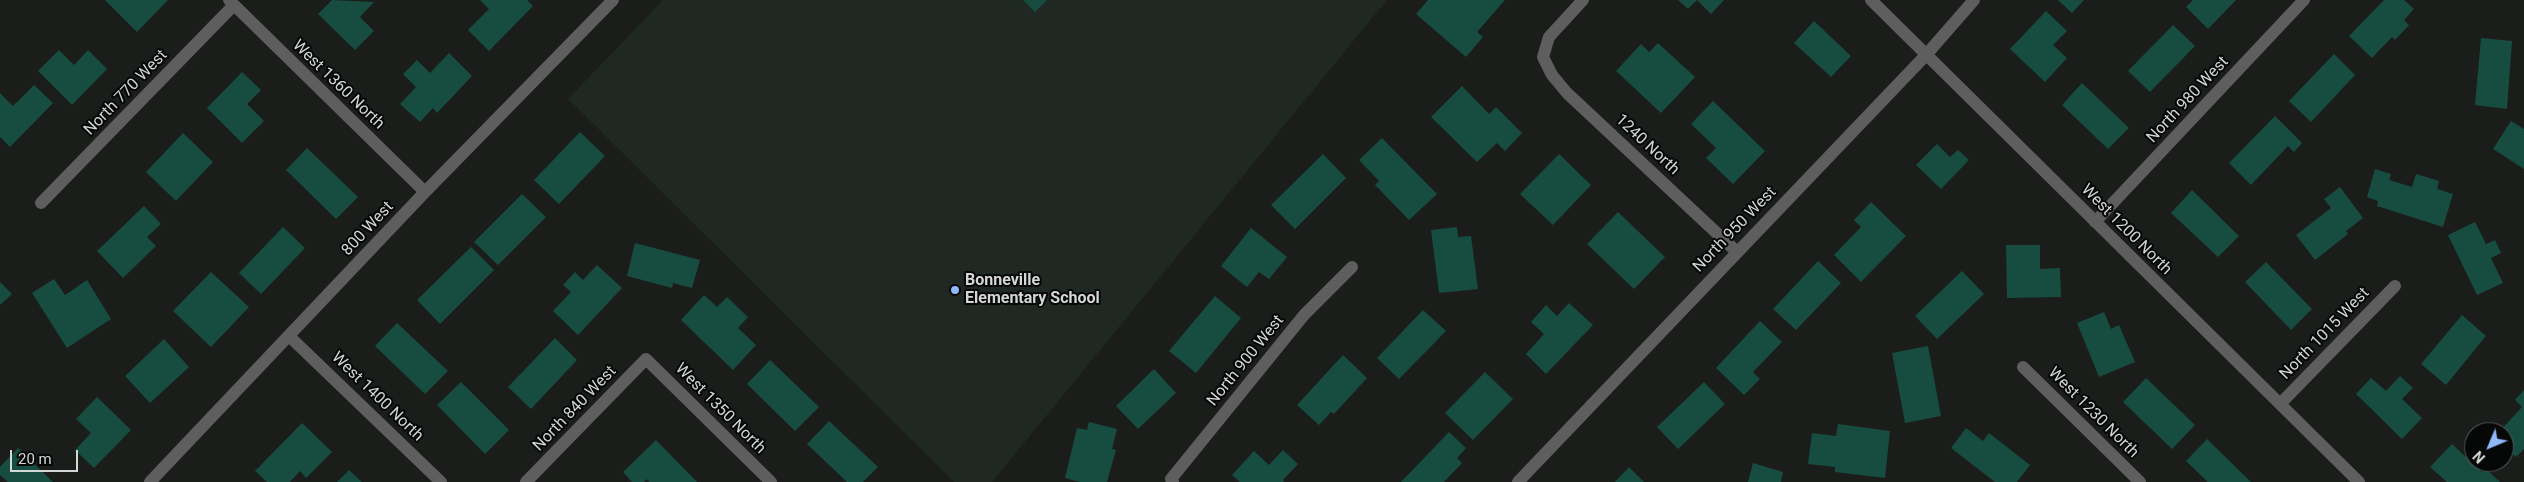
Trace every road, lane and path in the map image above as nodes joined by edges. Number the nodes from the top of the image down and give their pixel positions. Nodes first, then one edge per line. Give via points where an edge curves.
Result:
1 (1583, 0) edge
2 (1871, 0) edge
3 (1974, 0) edge
4 (2304, 0) edge
5 (610, 1) edge
6 (232, 2) edge
7 (1926, 55) junction
8 (425, 192) junction
9 (41, 203) dead end
10 (2095, 222) junction
11 (1737, 252) junction
12 (1352, 267) dead end
13 (2395, 286) dead end
14 (289, 336) junction
15 (646, 359) joint
16 (2023, 367) dead end
17 (2280, 404) junction
18 (1172, 481) edge
19 (150, 482) edge
20 (441, 482) edge
21 (526, 482) edge
22 (771, 482) edge
23 (1518, 482) edge
24 (2140, 482) edge
25 (2359, 482) edge

1 - 11 street, 1240 North via 1549,36 1543,57 1552,75 1567,93
2 - 7 street, West 1200 North
3 - 7 street, North 950 West
4 - 10 street, North 980 West
5 - 8 street, 800 West
6 - 8 street, West 1360 North
6 - 9 street, North 770 West
7 - 10 street, West 1200 North
7 - 11 street, North 950 West
8 - 14 street, 800 West
10 - 17 street, West 1200 North
11 - 23 street, North 950 West
12 - 18 street, North 900 West via 1304,315
13 - 17 street, North 1015 West
14 - 19 street, 800 West
14 - 20 street, West 1400 North
15 - 21 street, North 840 West
15 - 22 street, West 1350 North
16 - 24 street, West 1230 North
17 - 25 street, West 1200 North

